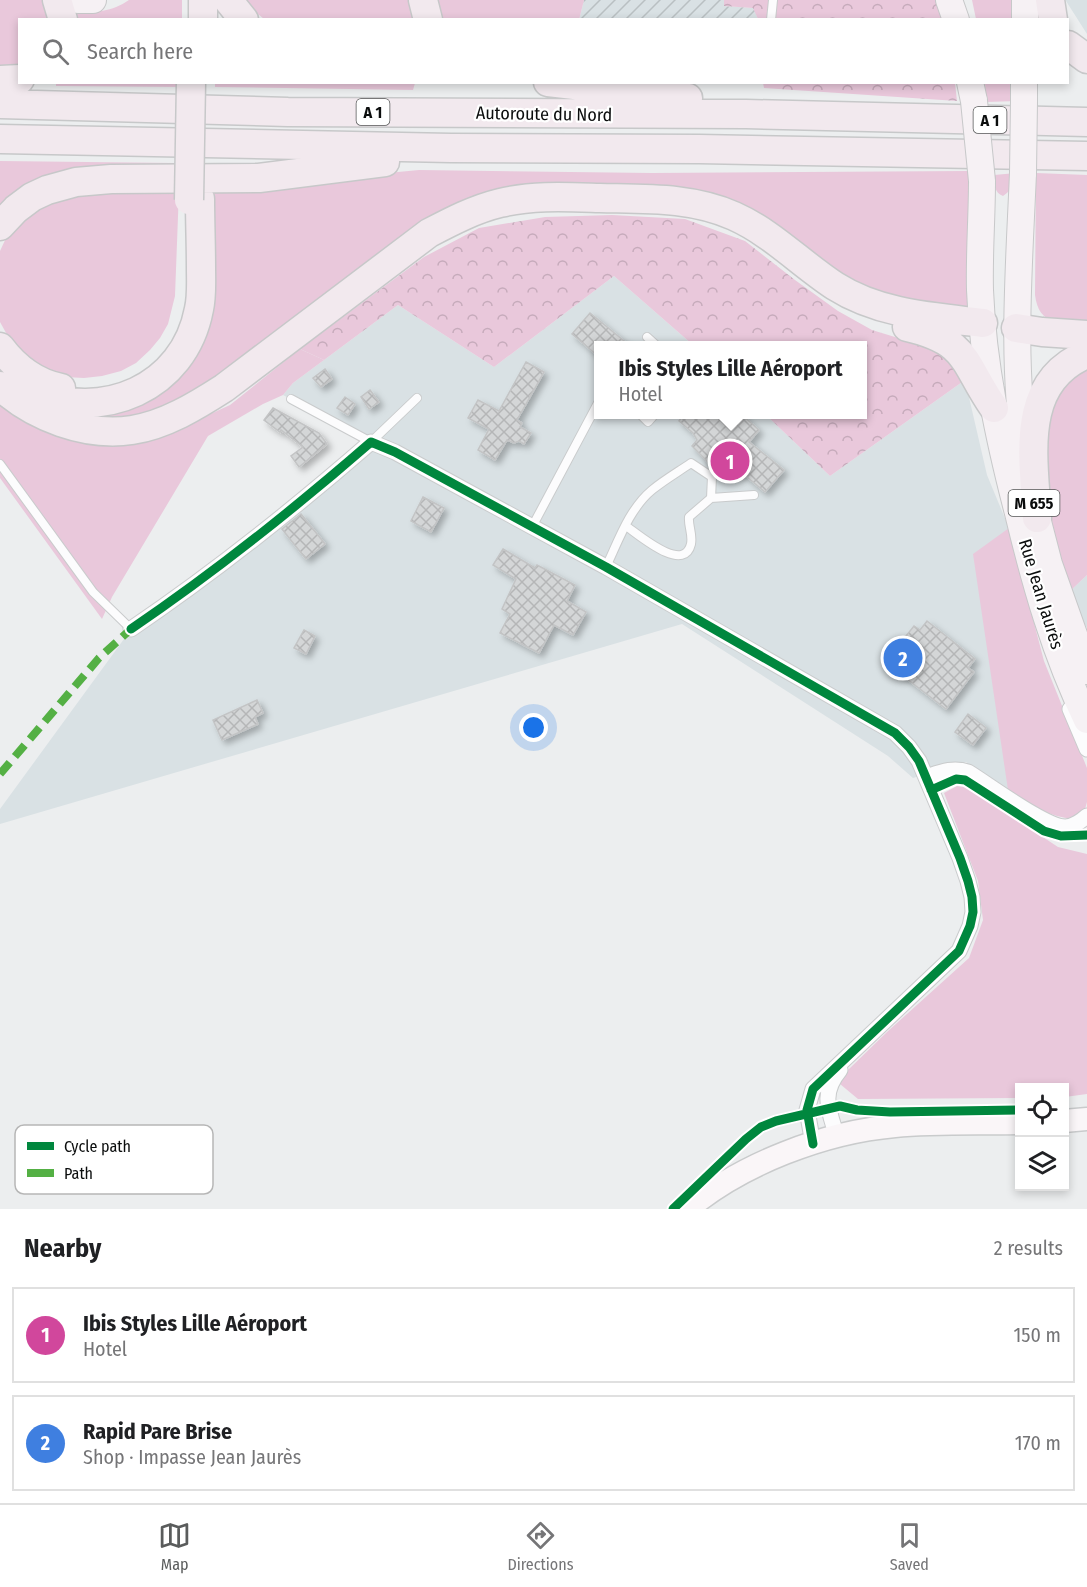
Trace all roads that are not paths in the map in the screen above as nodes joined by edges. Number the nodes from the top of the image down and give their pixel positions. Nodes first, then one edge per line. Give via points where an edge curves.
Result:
1 (57, 0) edge
2 (78, 0) edge
3 (93, 0) edge
4 (192, 0) edge
5 (203, 0) edge
6 (228, 0) edge
7 (423, 0) edge
8 (773, 0) edge
9 (949, 0) edge
10 (965, 0) edge
11 (1025, 0) edge
12 (1050, 0) edge
13 (62, 18) edge
14 (192, 18) edge
15 (203, 18) edge
16 (242, 18) edge
17 (428, 18) edge
18 (771, 18) edge
19 (955, 18) edge
20 (968, 18) edge
21 (1025, 18) edge
22 (1053, 18) edge
23 (1069, 46) edge
24 (1087, 59) edge
25 (1069, 71) edge
26 (1087, 74) edge
27 (18, 79) edge
28 (0, 80) edge
29 (191, 84) edge
30 (202, 84) edge
31 (564, 84) edge
32 (973, 89) edge
33 (1024, 92) edge
34 (0, 105) edge
35 (746, 114) junction
36 (1087, 122) edge
37 (0, 139) edge
38 (451, 148) junction
39 (1087, 156) edge
40 (982, 181) junction
41 (195, 200) junction
42 (0, 226) edge
43 (880, 308) junction
44 (983, 323) junction
45 (1016, 328) junction
46 (1087, 335) edge
47 (647, 337) dead end
48 (652, 341) edge
49 (0, 347) edge
50 (1087, 354) edge
51 (0, 371) edge
52 (0, 386) edge
53 (417, 398) dead end
54 (291, 399) dead end
55 (994, 408) junction
56 (594, 411) edge
57 (371, 442) junction
58 (0, 464) edge
59 (754, 495) dead end
60 (711, 498) junction
61 (1037, 518) junction
62 (626, 526) junction
63 (532, 527) junction
64 (606, 567) junction
65 (131, 629) joint
66 (1079, 678) edge
67 (1087, 720) edge
68 (1087, 749) edge
69 (926, 777) junction
70 (1087, 816) edge
71 (853, 1053) junction
72 (1087, 1119) edge
73 (1069, 1120) edge
74 (1015, 1124) edge
75 (1069, 1126) edge
76 (1087, 1128) edge
77 (837, 1137) junction
78 (813, 1144) junction
79 (688, 1209) edge

1 - 13 highway
2 - 3 main road
4 - 14 highway
5 - 15 highway
6 - 16 highway
7 - 17 highway
8 - 18 lane
9 - 19 main road
10 - 20 main road
11 - 21 main road
12 - 22 highway
23 - 24 highway
25 - 26 highway
27 - 28 highway
29 - 41 highway, bridge
30 - 41 highway
31 - 35 highway via 727,101
32 - 40 main road, M 655, bridge
33 - 45 main road, M 655, bridge
34 - 35 highway, Autoroute du Nord / A 1 via 311,112
35 - 36 highway, Autoroute du Nord / A 1
37 - 38 highway, Autoroute du Nord / A 1
38 - 39 highway, Autoroute du Nord / A 1
38 - 42 highway via 436,160 376,163 274,177 111,178 76,182 39,193
40 - 44 main road, M 655
40 - 45 main road via 997,303
41 - 49 highway via 183,317 172,342 152,365 120,383 75,390 55,387 29,375
41 - 51 highway via 201,290 198,315 180,356 160,377 126,397 78,404 29,391
43 - 44 highway
43 - 52 highway via 835,286 762,231 716,209 642,198 526,199 477,210 429,233 224,388 190,409 154,424 115,431 76,426 30,408
43 - 55 highway via 890,322 949,342 967,360 978,386
44 - 45 main road
44 - 55 main road, Rue Jean Jaurès / M 655
45 - 46 highway
45 - 61 main road, Rue Jean Jaurès / M 655 via 1020,418
47 - 48 lane
50 - 61 highway via 1058,374 1038,406 1033,432
53 - 57 lane
54 - 57 lane
55 - 66 main road, Rue Jean Jaurès / M 655 via 1043,611
56 - 63 lane
57 - 63 street
57 - 65 street via 256,538
58 - 65 lane via 93,592
59 - 60 lane
60 - 62 lane via 688,517 692,536 684,555 667,553
60 - 62 lane via 712,477 691,463 650,491
61 - 66 main road, Rue Jean Jaurès / M 655
62 - 64 lane
63 - 64 street
64 - 69 street via 895,733 909,747
66 - 67 main road, Rue Jean Jaurès / M 655
66 - 68 street via 1070,708
69 - 70 street via 952,769 968,772 1058,826 1078,824
69 - 71 street via 968,881 973,905 970,927 958,951
71 - 77 street via 832,1080 827,1096
71 - 78 street via 813,1089 807,1110
72 - 73 street
74 - 77 street via 893,1126
75 - 76 street
77 - 78 street
78 - 79 street via 747,1171

